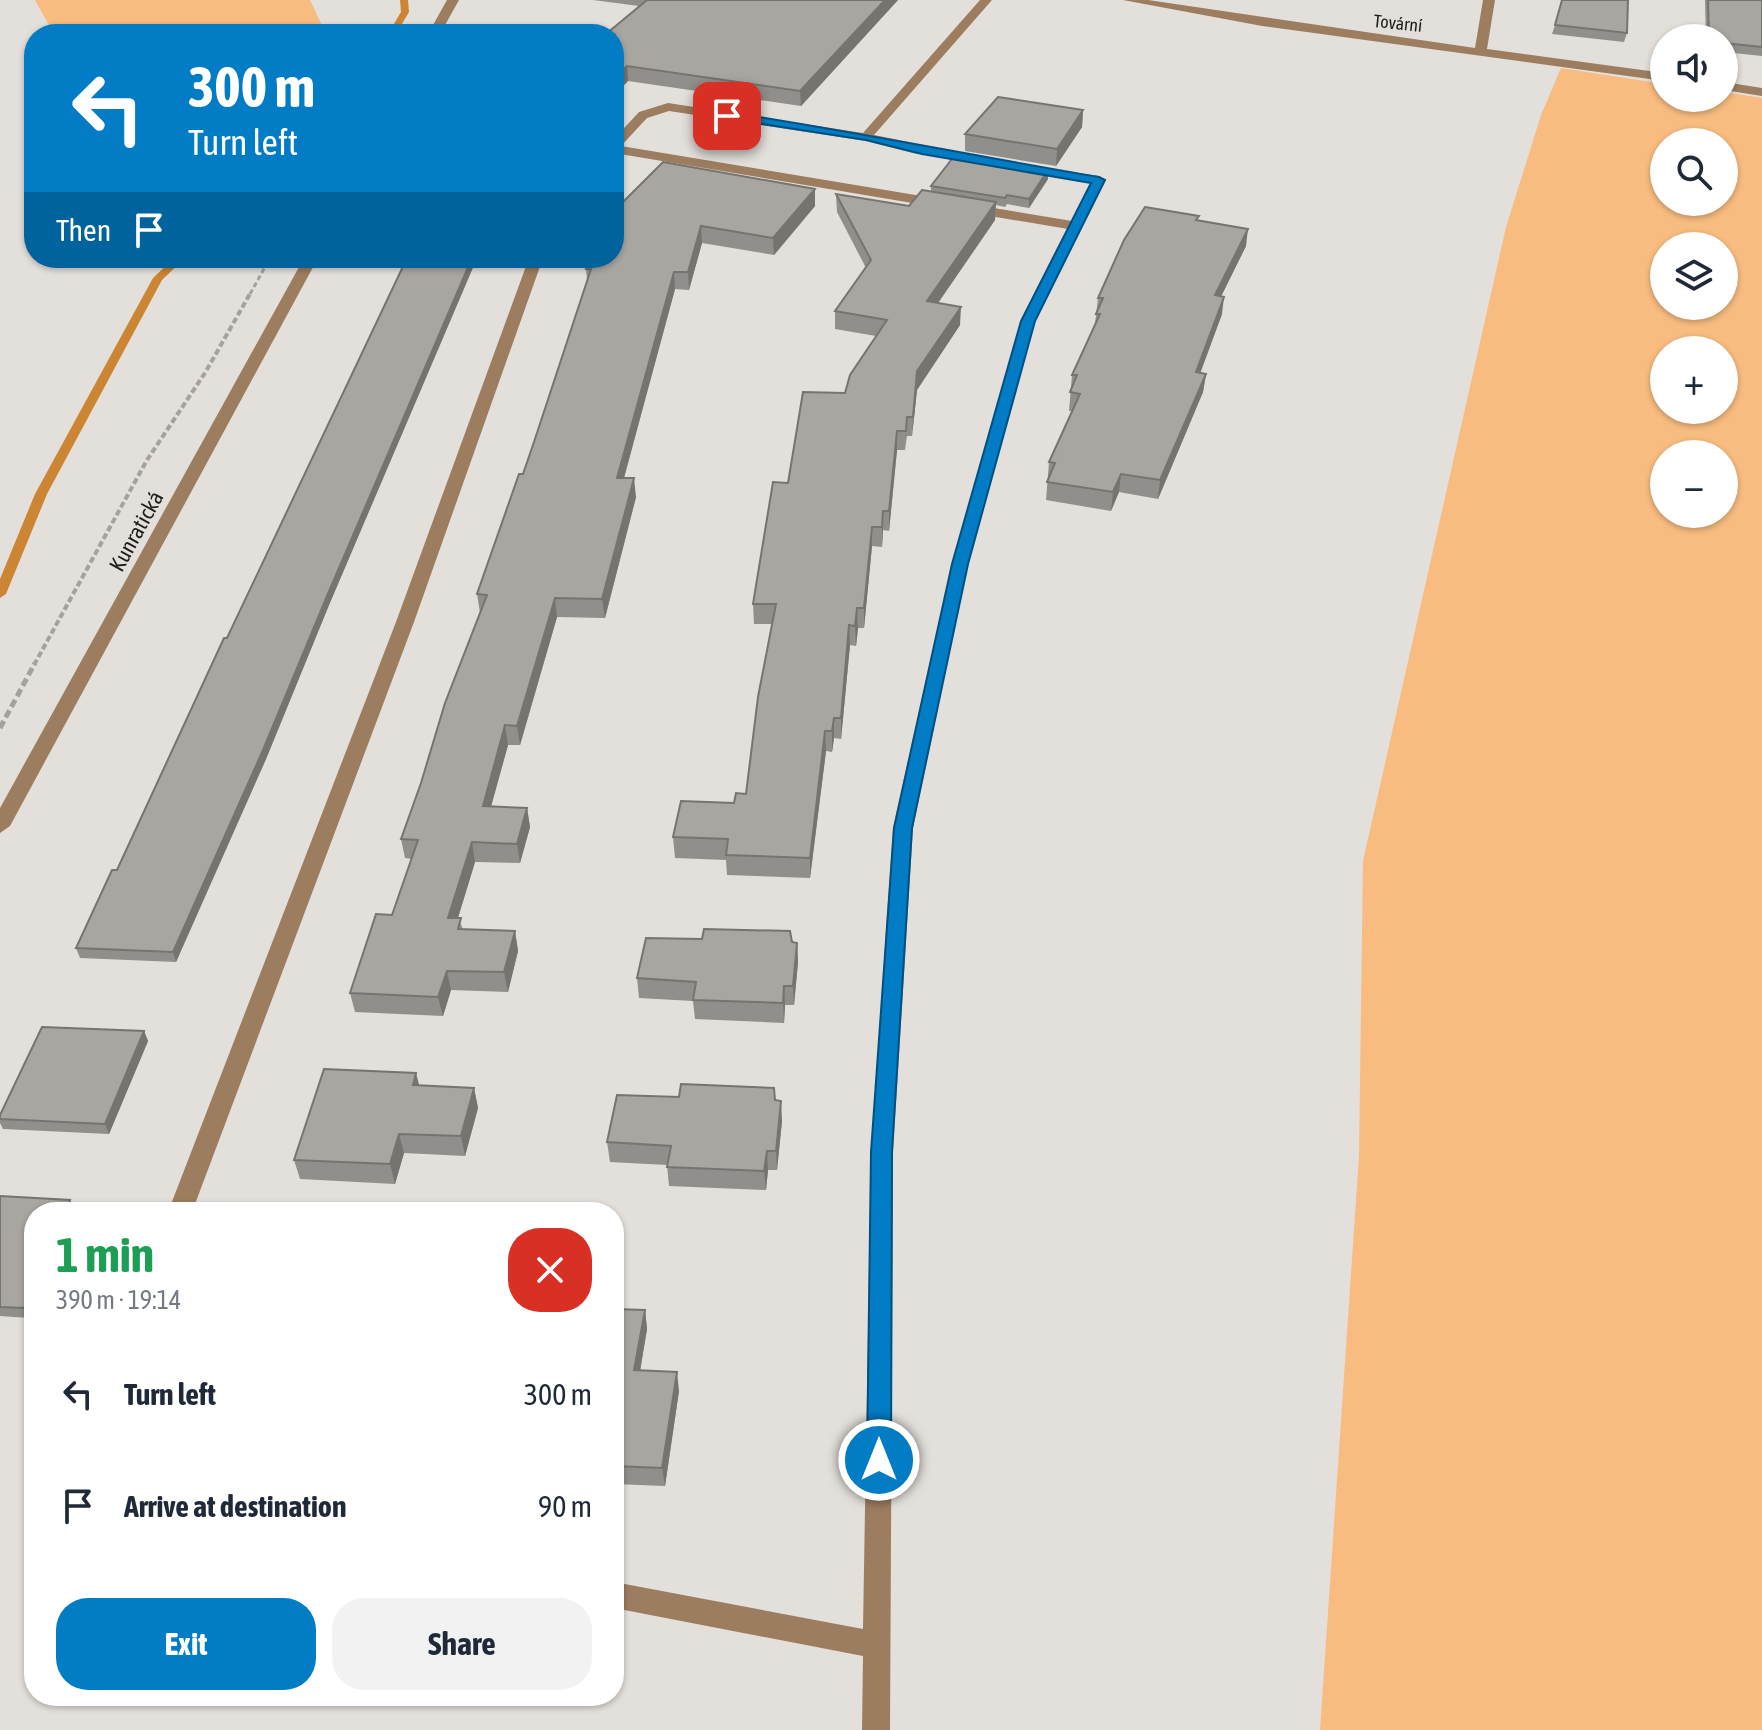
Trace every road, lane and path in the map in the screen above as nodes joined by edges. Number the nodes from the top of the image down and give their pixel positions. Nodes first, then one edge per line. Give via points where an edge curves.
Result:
1 (453, 0) edge
2 (986, 0) edge
3 (1129, 0) edge
4 (1489, 0) edge
5 (1164, 3) edge
6 (440, 24) edge
7 (1481, 50) junction
8 (1650, 75) edge
9 (1738, 88) edge
10 (1762, 92) edge
11 (624, 136) edge
12 (866, 137) junction
13 (624, 149) edge
14 (1076, 226) junction
15 (264, 268) edge
16 (306, 268) edge
17 (532, 268) edge
18 (0, 728) edge
19 (0, 826) edge
20 (184, 1202) edge
21 (624, 1597) edge
22 (877, 1645) junction
23 (876, 1730) edge

1 - 6 street
2 - 12 street
3 - 5 street, Tovární
4 - 7 street
5 - 7 street, Tovární via 1345,36
7 - 8 street, Tovární
9 - 10 street
11 - 12 street via 643,115 668,107
12 - 14 street via 1099,180
13 - 14 street
14 - 22 street via 1028,321 960,564 903,828 882,1152
15 - 18 path via 205,373 147,460
16 - 19 street, Kunratická
17 - 20 street via 405,622
21 - 22 street
22 - 23 street

